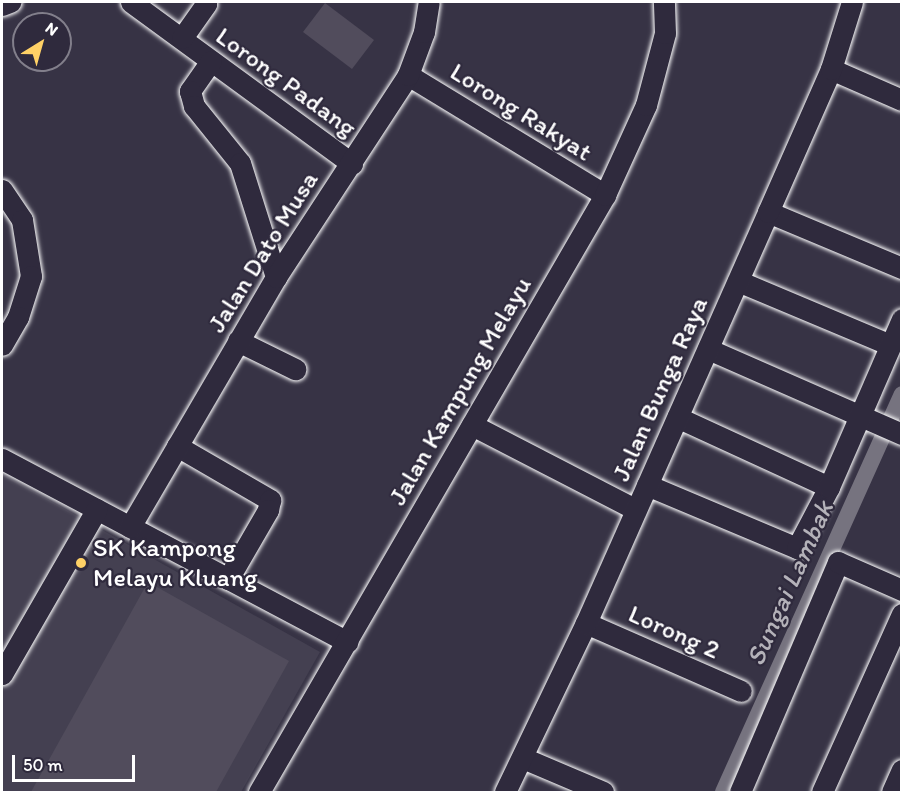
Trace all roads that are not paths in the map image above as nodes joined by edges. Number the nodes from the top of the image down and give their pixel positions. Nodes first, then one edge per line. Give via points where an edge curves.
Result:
1 (10, 2) edge
2 (131, 2) edge
3 (211, 2) edge
4 (429, 2) edge
5 (664, 2) edge
6 (852, 2) edge
7 (2, 5) edge
8 (182, 38) junction
9 (211, 61) junction
10 (831, 69) junction
11 (408, 75) junction
12 (902, 100) edge
13 (352, 164) junction
14 (2, 190) edge
15 (605, 195) junction
16 (768, 212) junction
17 (902, 268) edge
18 (276, 277) junction
19 (738, 281) junction
20 (902, 319) edge
21 (238, 341) junction
22 (2, 345) edge
23 (890, 345) junction
24 (708, 349) junction
25 (295, 369) dead end
26 (677, 417) junction
27 (472, 425) junction
28 (888, 425) edge
29 (177, 446) junction
30 (2, 459) edge
31 (647, 485) junction
32 (829, 487) junction
33 (97, 509) junction
34 (635, 509) junction
35 (130, 527) junction
36 (228, 579) junction
37 (902, 590) edge
38 (902, 614) edge
39 (586, 623) junction
40 (346, 642) junction
41 (2, 674) edge
42 (741, 691) dead end
43 (523, 758) junction
44 (902, 770) edge
45 (260, 792) edge
46 (505, 792) edge
47 (603, 792) edge
48 (740, 792) edge
49 (822, 792) edge
50 (892, 792) edge

1 - 7 street
2 - 8 street, Lorong Padang
3 - 8 street
4 - 11 street, Jalan Dato Musa via 424,32
5 - 15 street, Jalan Kampung Melayu via 665,33 646,105
6 - 10 street, Jalan Bunga Raya
8 - 9 street, Lorong Padang
9 - 13 street, Lorong Padang
9 - 18 street via 190,91 194,106 240,163
10 - 12 street
10 - 16 street, Jalan Bunga Raya
11 - 13 street, Jalan Dato Musa
11 - 15 street, Lorong Rakyat
13 - 18 street, Jalan Dato Musa
14 - 22 street via 22,219 31,276 18,317
15 - 27 street, Jalan Kampung Melayu
16 - 17 street
16 - 19 street, Jalan Bunga Raya
18 - 21 street, Jalan Dato Musa
19 - 23 street
19 - 24 street, Jalan Bunga Raya
20 - 23 street
21 - 25 street
21 - 29 street, Jalan Dato Musa
23 - 28 street
24 - 26 street, Jalan Bunga Raya
24 - 28 street
26 - 31 street, Jalan Bunga Raya
26 - 32 street
27 - 34 street
27 - 40 street, Jalan Kampung Melayu
28 - 32 street
29 - 35 street, Jalan Dato Musa
29 - 36 street via 270,500
30 - 33 street
31 - 32 street via 797,548
31 - 34 street, Jalan Bunga Raya
33 - 35 street
33 - 41 street
34 - 39 street, Jalan Bunga Raya
35 - 36 street
36 - 40 street
37 - 48 street via 838,562
38 - 49 street
39 - 42 street, Lorong 2
39 - 43 street, Jalan Bunga Raya
40 - 45 street, Jalan Kampung Melayu
43 - 46 street, Jalan Bunga Raya
43 - 47 street
44 - 50 street

